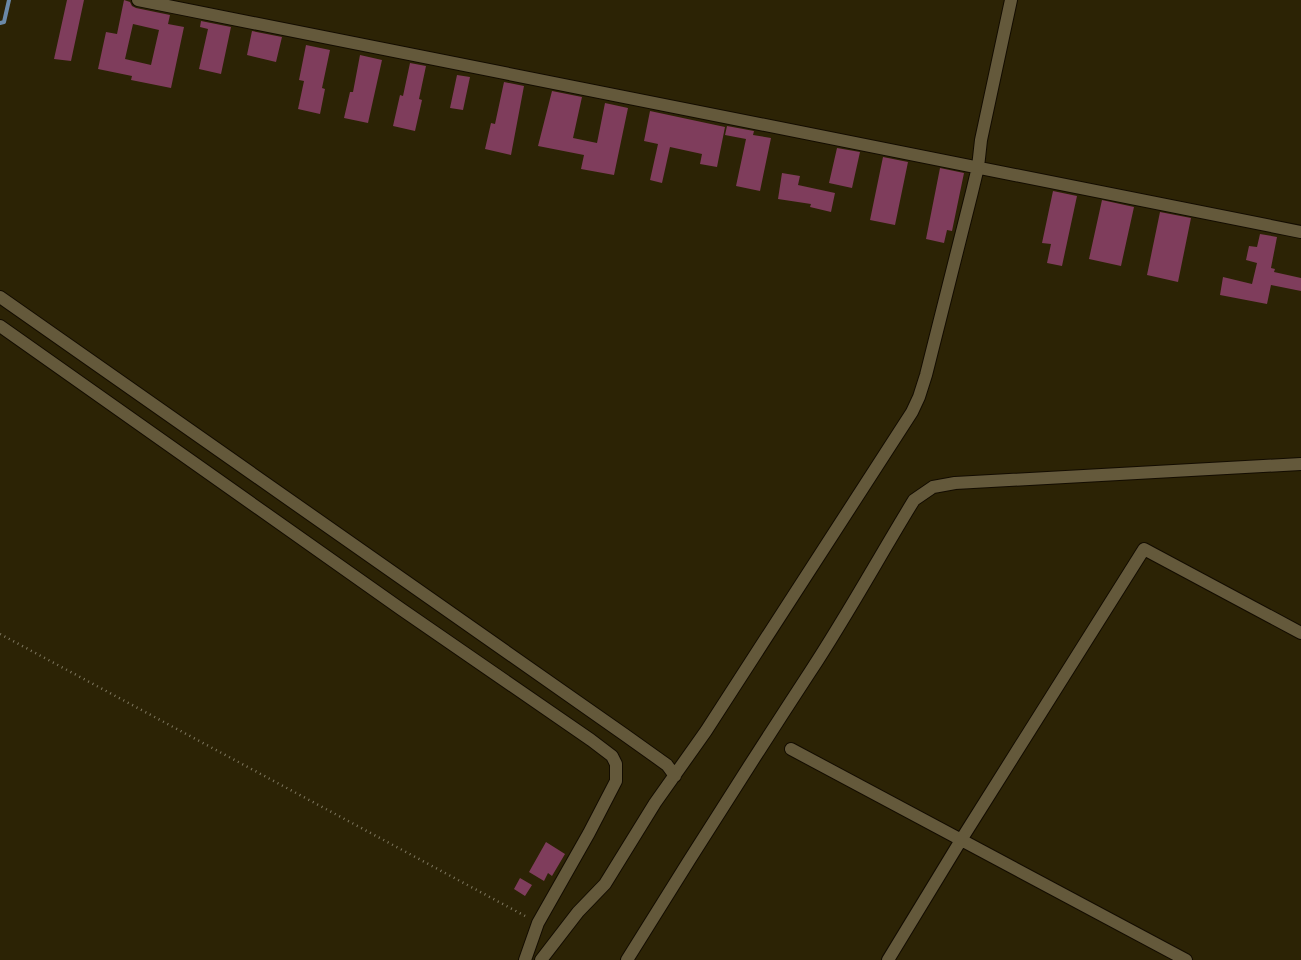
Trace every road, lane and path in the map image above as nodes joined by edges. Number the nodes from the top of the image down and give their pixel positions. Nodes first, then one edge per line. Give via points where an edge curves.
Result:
1 (138, 0) edge
2 (1011, 0) edge
3 (978, 168) junction
4 (1301, 232) edge
5 (0, 297) edge
6 (0, 326) edge
7 (1301, 464) edge
8 (1301, 633) edge
9 (0, 634) edge
10 (791, 749) dead end
11 (674, 776) junction
12 (961, 840) junction
13 (538, 923) junction
14 (525, 960) edge
15 (540, 960) edge
16 (627, 960) edge
17 (888, 960) edge
18 (1186, 960) edge

1 - 3 street
2 - 3 street
3 - 4 street
3 - 11 street via 926,375 912,412
5 - 11 street via 625,735 667,765
6 - 13 street via 612,756 616,764 616,781
7 - 16 street via 956,483 933,487 914,500 811,671
8 - 12 street via 1144,549
9 - 13 path
10 - 12 street
11 - 15 street via 605,884
12 - 17 street
12 - 18 street
13 - 14 street

